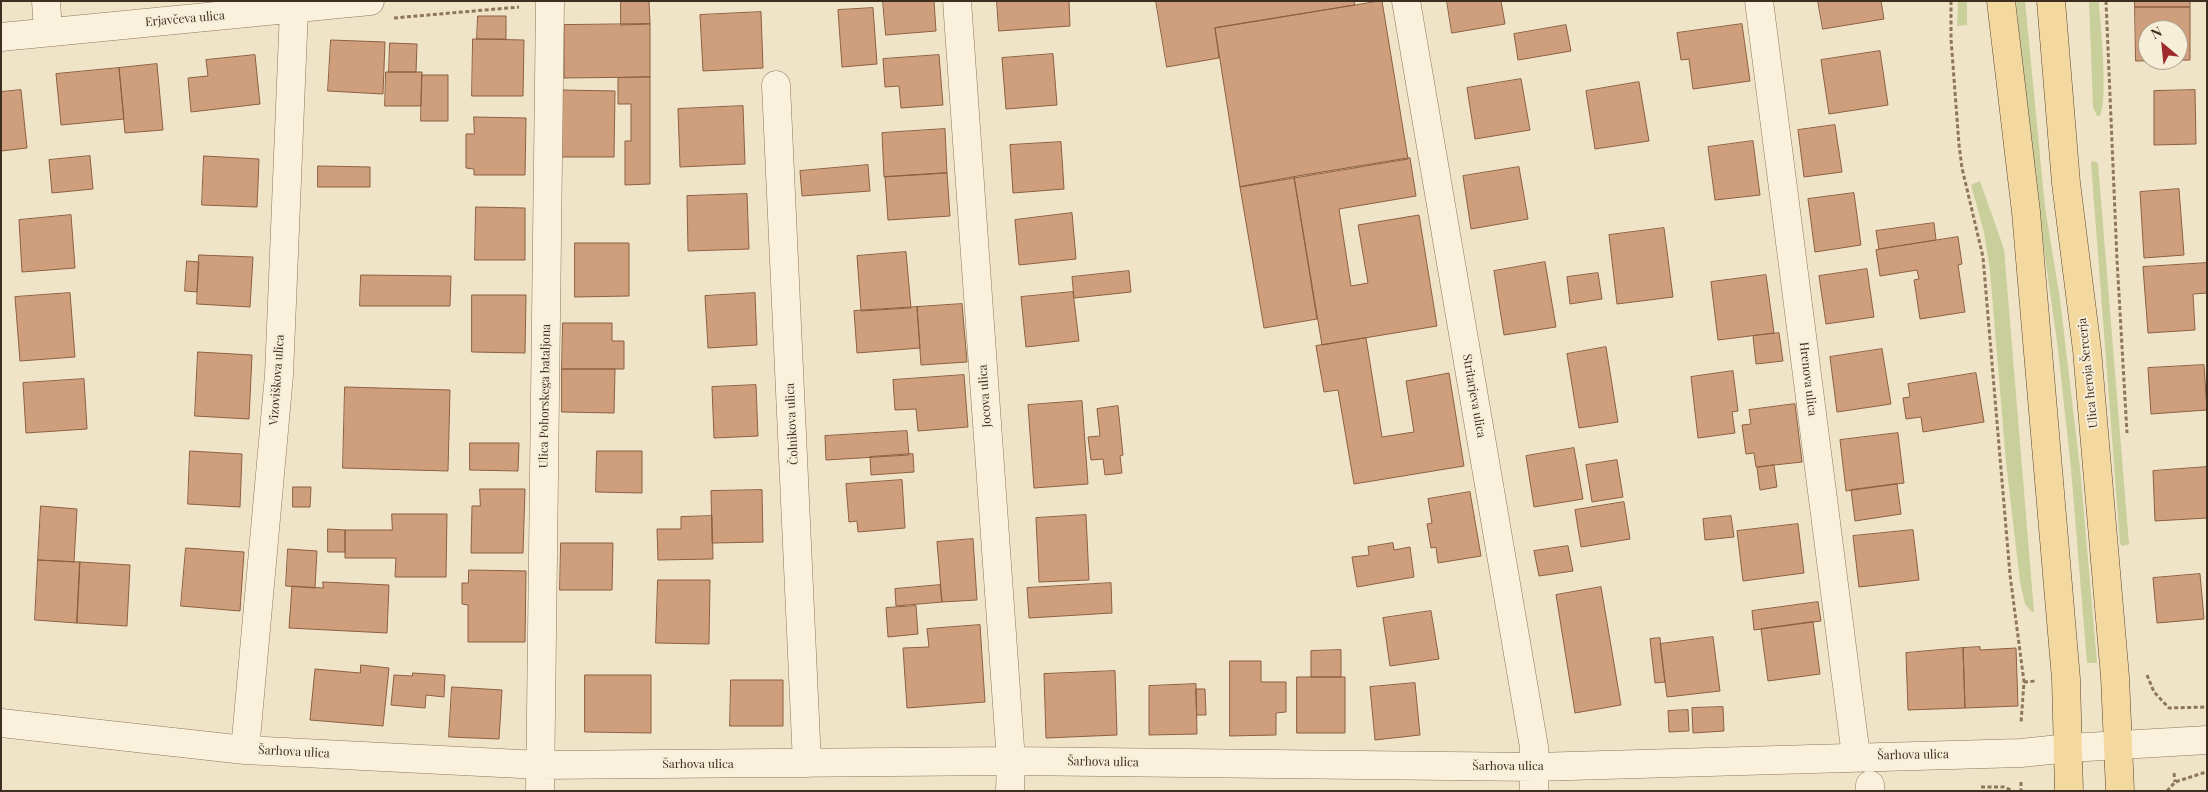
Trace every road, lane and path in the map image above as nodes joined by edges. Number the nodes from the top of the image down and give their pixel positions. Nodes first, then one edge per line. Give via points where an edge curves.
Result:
1 (46, 1) edge
2 (370, 1) edge
3 (550, 1) edge
4 (957, 1) edge
5 (1406, 1) edge
6 (1759, 1) edge
7 (1952, 1) edge
8 (2000, 1) edge
9 (2051, 1) edge
10 (2106, 1) edge
11 (294, 9) junction
12 (48, 32) junction
13 (1, 37) edge
14 (776, 85) dead end
15 (2127, 436) dead end
16 (2146, 675) dead end
17 (2207, 707) edge
18 (1, 723) edge
19 (2021, 723) dead end
20 (2207, 740) edge
21 (2118, 744) junction
22 (2069, 748) junction
23 (245, 750) junction
24 (1856, 756) junction
25 (1011, 761) junction
26 (807, 763) junction
27 (2207, 772) edge
28 (540, 778) edge
29 (1535, 779) edge
30 (1010, 791) edge
31 (2070, 791) edge
32 (2120, 791) edge
33 (2167, 791) edge

1 - 12 street
2 - 11 street, Erjavčeva ulica
3 - 28 street, Ulica Pohorskega bataljona
4 - 25 street, Jocova ulica
5 - 29 street, Stritarjeva ulica via 1532,737
6 - 24 street, Hrenova ulica
7 - 19 path via 1951,39 1959,145 1983,257 2010,574 2024,682
8 - 22 main road via 2026,212
9 - 21 main road, Ulica heroja Šercerja via 2066,183 2087,350
10 - 15 path via 2116,260
11 - 12 street, Erjavčeva ulica
11 - 23 street, Vizoviškova ulica via 278,375
12 - 13 street, Erjavčeva ulica
14 - 26 street, Čolnikova ulica
16 - 17 path via 2154,692 2169,708
18 - 23 street, Šarhova ulica
20 - 21 street, Šarhova ulica
21 - 22 street, Šarhova ulica
21 - 32 main road, Ulica heroja Šercerja
22 - 24 street, Šarhova ulica via 2021,753
22 - 31 main road
23 - 28 street, Šarhova ulica
24 - 29 street, Šarhova ulica via 1817,760 1747,760
25 - 26 street, Šarhova ulica
25 - 29 street, Šarhova ulica
25 - 30 street, Jocova ulica
26 - 28 street, Šarhova ulica
27 - 33 path via 2175,782

